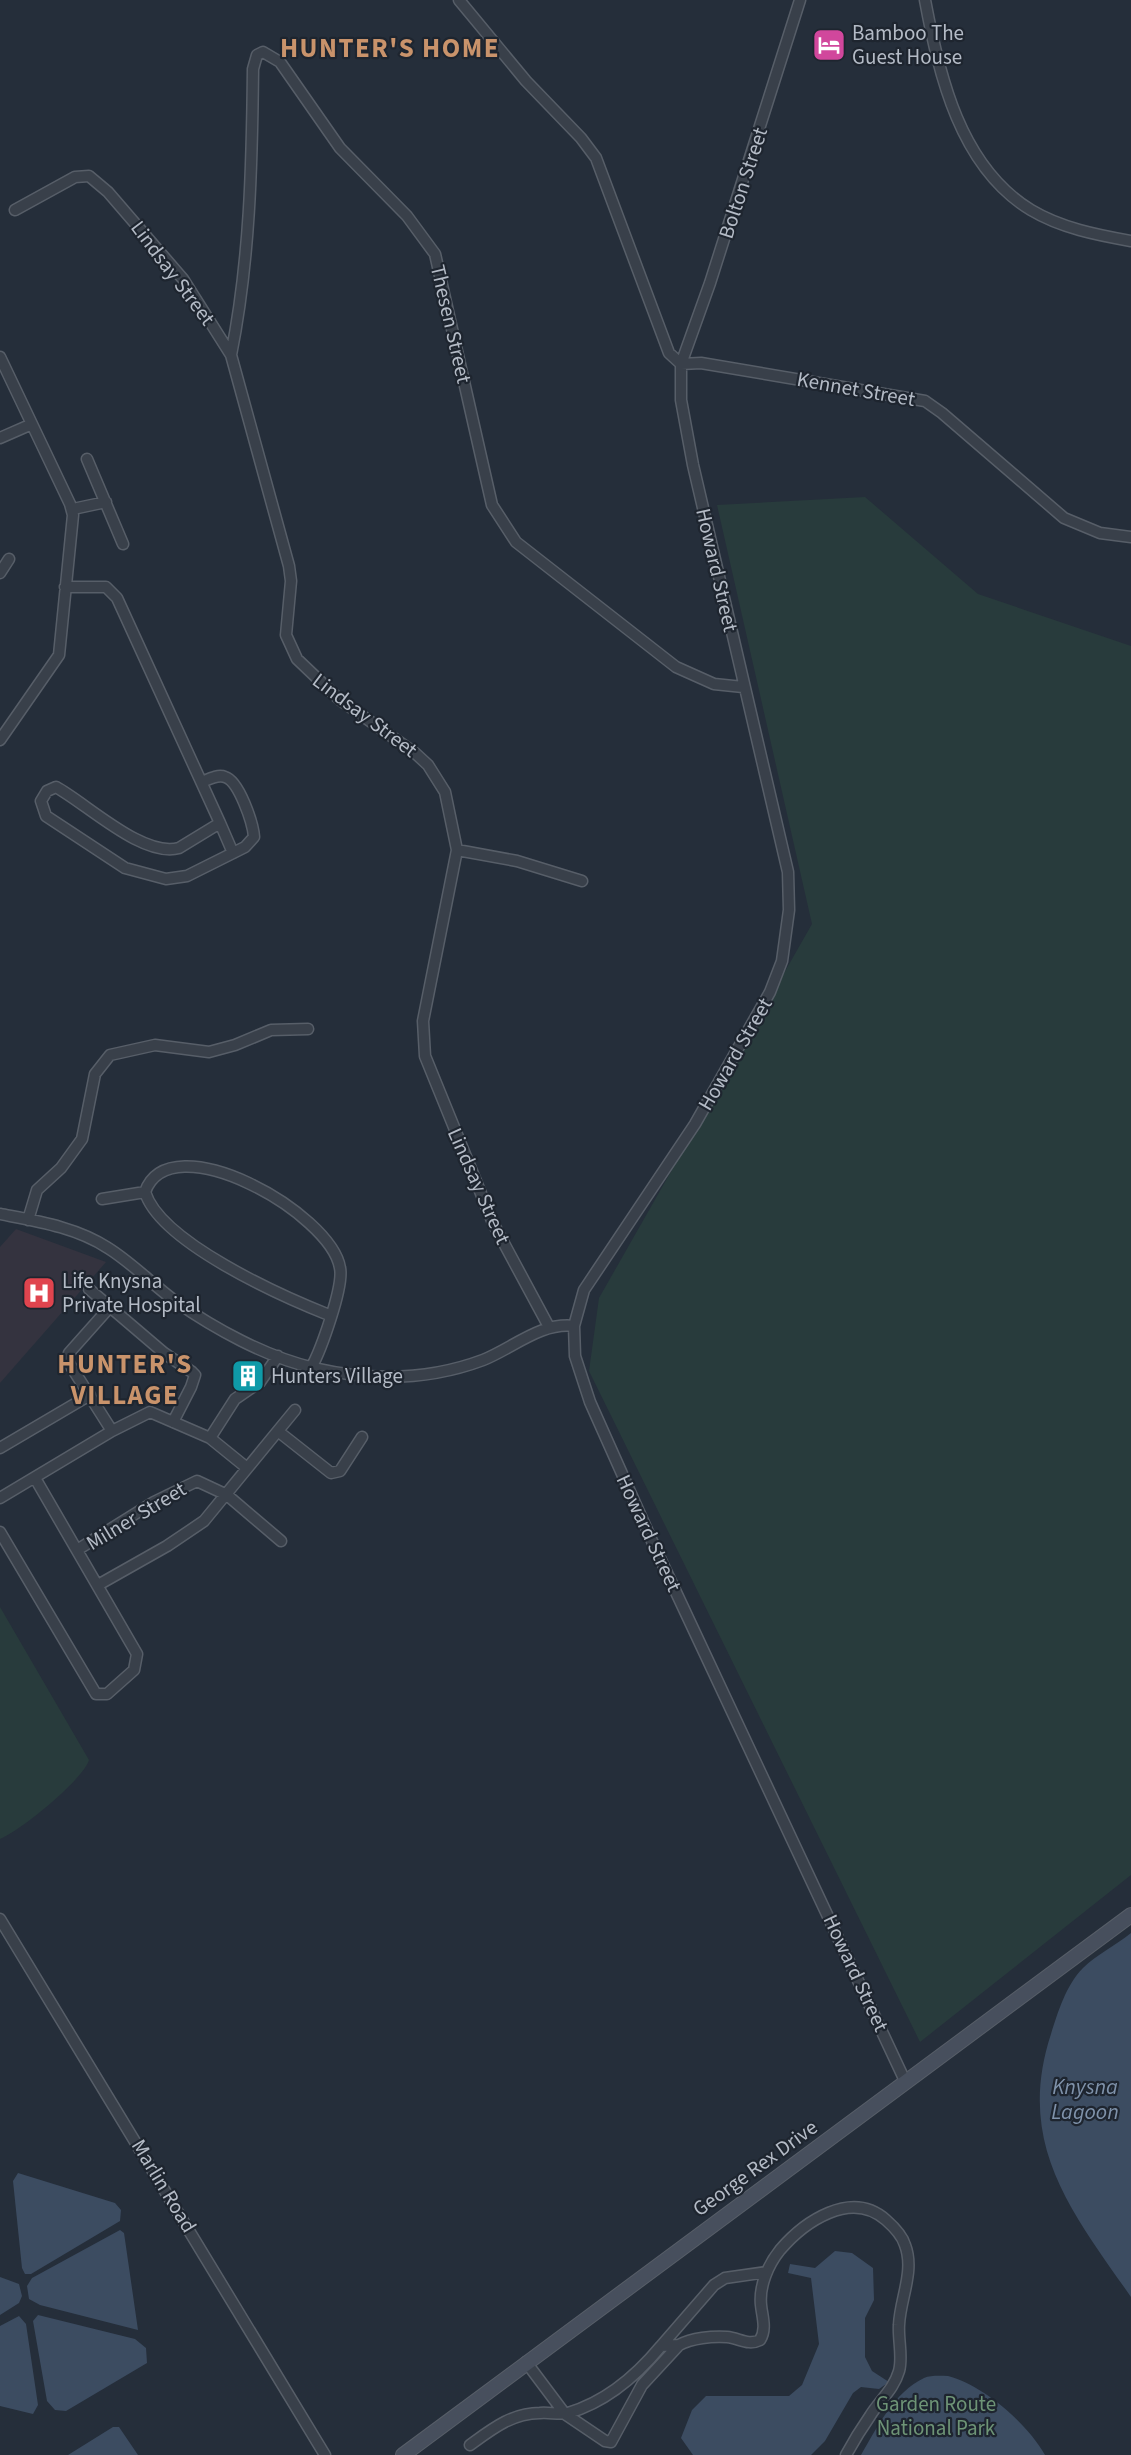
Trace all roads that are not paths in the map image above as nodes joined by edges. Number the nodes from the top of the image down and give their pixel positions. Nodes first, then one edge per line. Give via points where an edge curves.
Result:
1 (459, 0) edge
2 (800, 0) edge
3 (925, 0) edge
4 (15, 210) dead end
5 (1131, 241) edge
6 (231, 355) junction
7 (0, 357) edge
8 (681, 364) junction
9 (32, 424) junction
10 (0, 438) edge
11 (87, 459) dead end
12 (106, 502) junction
13 (73, 509) junction
14 (1131, 537) edge
15 (123, 544) dead end
16 (64, 587) junction
17 (743, 687) junction
18 (0, 741) edge
19 (202, 782) junction
20 (220, 824) junction
21 (457, 850) junction
22 (233, 854) junction
23 (582, 881) dead end
24 (308, 1029) dead end
25 (145, 1192) junction
26 (102, 1199) dead end
27 (0, 1214) edge
28 (28, 1220) junction
29 (89, 1289) dead end
30 (109, 1308) junction
31 (329, 1316) junction
32 (574, 1326) junction
33 (549, 1327) junction
34 (278, 1356) junction
35 (311, 1368) junction
36 (90, 1395) junction
37 (295, 1410) dead end
38 (173, 1422) junction
39 (112, 1431) junction
40 (279, 1432) junction
41 (362, 1437) dead end
42 (210, 1438) junction
43 (0, 1448) edge
44 (247, 1468) junction
45 (35, 1478) junction
46 (227, 1495) junction
47 (0, 1498) edge
48 (0, 1532) edge
49 (281, 1540) dead end
50 (77, 1550) junction
51 (98, 1585) junction
52 (1131, 1915) edge
53 (0, 1919) edge
54 (906, 2083) junction
55 (767, 2272) junction
56 (679, 2345) junction
57 (661, 2346) junction
58 (526, 2362) junction
59 (565, 2414) junction
60 (470, 2445) dead end
61 (325, 2455) edge
62 (403, 2455) edge
63 (846, 2455) edge

1 - 8 street via 525,81 596,158 669,353
2 - 8 street, Bolton Street
3 - 5 street via 958,123 986,169 1030,209 1062,225
4 - 6 street, Lindsay Street via 75,177 95,179 183,279
6 - 17 street, Thesen Street via 252,193 253,69 257,56 263,52 285,68 340,148 407,216 435,255 492,506 516,542 676,667 714,684
6 - 21 street, Lindsay Street via 289,566 286,635 290,648 305,669 340,700 428,765 445,792
7 - 9 street
8 - 14 street, Kennet Street via 700,363 925,401 1064,518 1100,533
8 - 17 street, Howard Street via 681,400
9 - 10 street
9 - 13 street
11 - 12 street
12 - 13 street
12 - 15 street
13 - 16 street
16 - 18 street via 60,655
16 - 19 street via 106,587 114,595
17 - 32 street, Howard Street via 788,872 789,910 782,961 763,1007 695,1124 591,1278
19 - 20 street
19 - 22 street via 225,776 240,795 254,837
20 - 22 street
20 - 22 street via 179,848 166,849 147,844 56,787 47,791 41,801 49,819 134,872 181,879
21 - 23 street via 517,861
21 - 33 street, Lindsay Street via 423,1021 425,1056 493,1223
24 - 28 street via 271,1030 209,1052 155,1045 110,1055 95,1074 82,1139 61,1168 37,1190
25 - 26 street
25 - 31 street via 153,1209 197,1249
25 - 31 street via 148,1182 160,1172 186,1166 252,1184 283,1201 329,1243 339,1261 341,1281
27 - 28 street
28 - 34 street via 73,1231 107,1247 199,1316
29 - 30 street
30 - 36 street via 67,1356
30 - 38 street via 195,1375
31 - 35 street via 323,1346
32 - 33 street
32 - 54 street, Howard Street via 578,1369 590,1402
33 - 35 street via 485,1359 434,1375 378,1378
34 - 35 street
34 - 42 street via 260,1382 235,1399
36 - 39 street
36 - 43 street
37 - 40 street
38 - 39 street via 144,1413
38 - 42 street
39 - 45 street
40 - 41 street via 331,1473 342,1468
40 - 44 street
42 - 44 street
44 - 46 street
45 - 47 street
45 - 50 street
46 - 49 street, Milner Street
46 - 50 street, Milner Street via 202,1482 187,1484
46 - 51 street via 199,1525
48 - 51 street via 96,1694 101,1696 134,1670 137,1662
50 - 51 street
52 - 54 street, George Rex Drive
53 - 61 street, Marlin Road
54 - 58 street, George Rex Drive
55 - 56 street via 762,2287 764,2329 760,2340 750,2343 715,2337
55 - 57 street via 725,2278 714,2285
55 - 63 street via 780,2251 813,2221 851,2207 883,2217 905,2245 908,2272 899,2324 899,2370
56 - 57 street
56 - 59 street via 642,2385 611,2442
57 - 59 street via 627,2381 600,2399
58 - 59 street
58 - 62 street, George Rex Drive
59 - 60 street via 522,2415 497,2425

